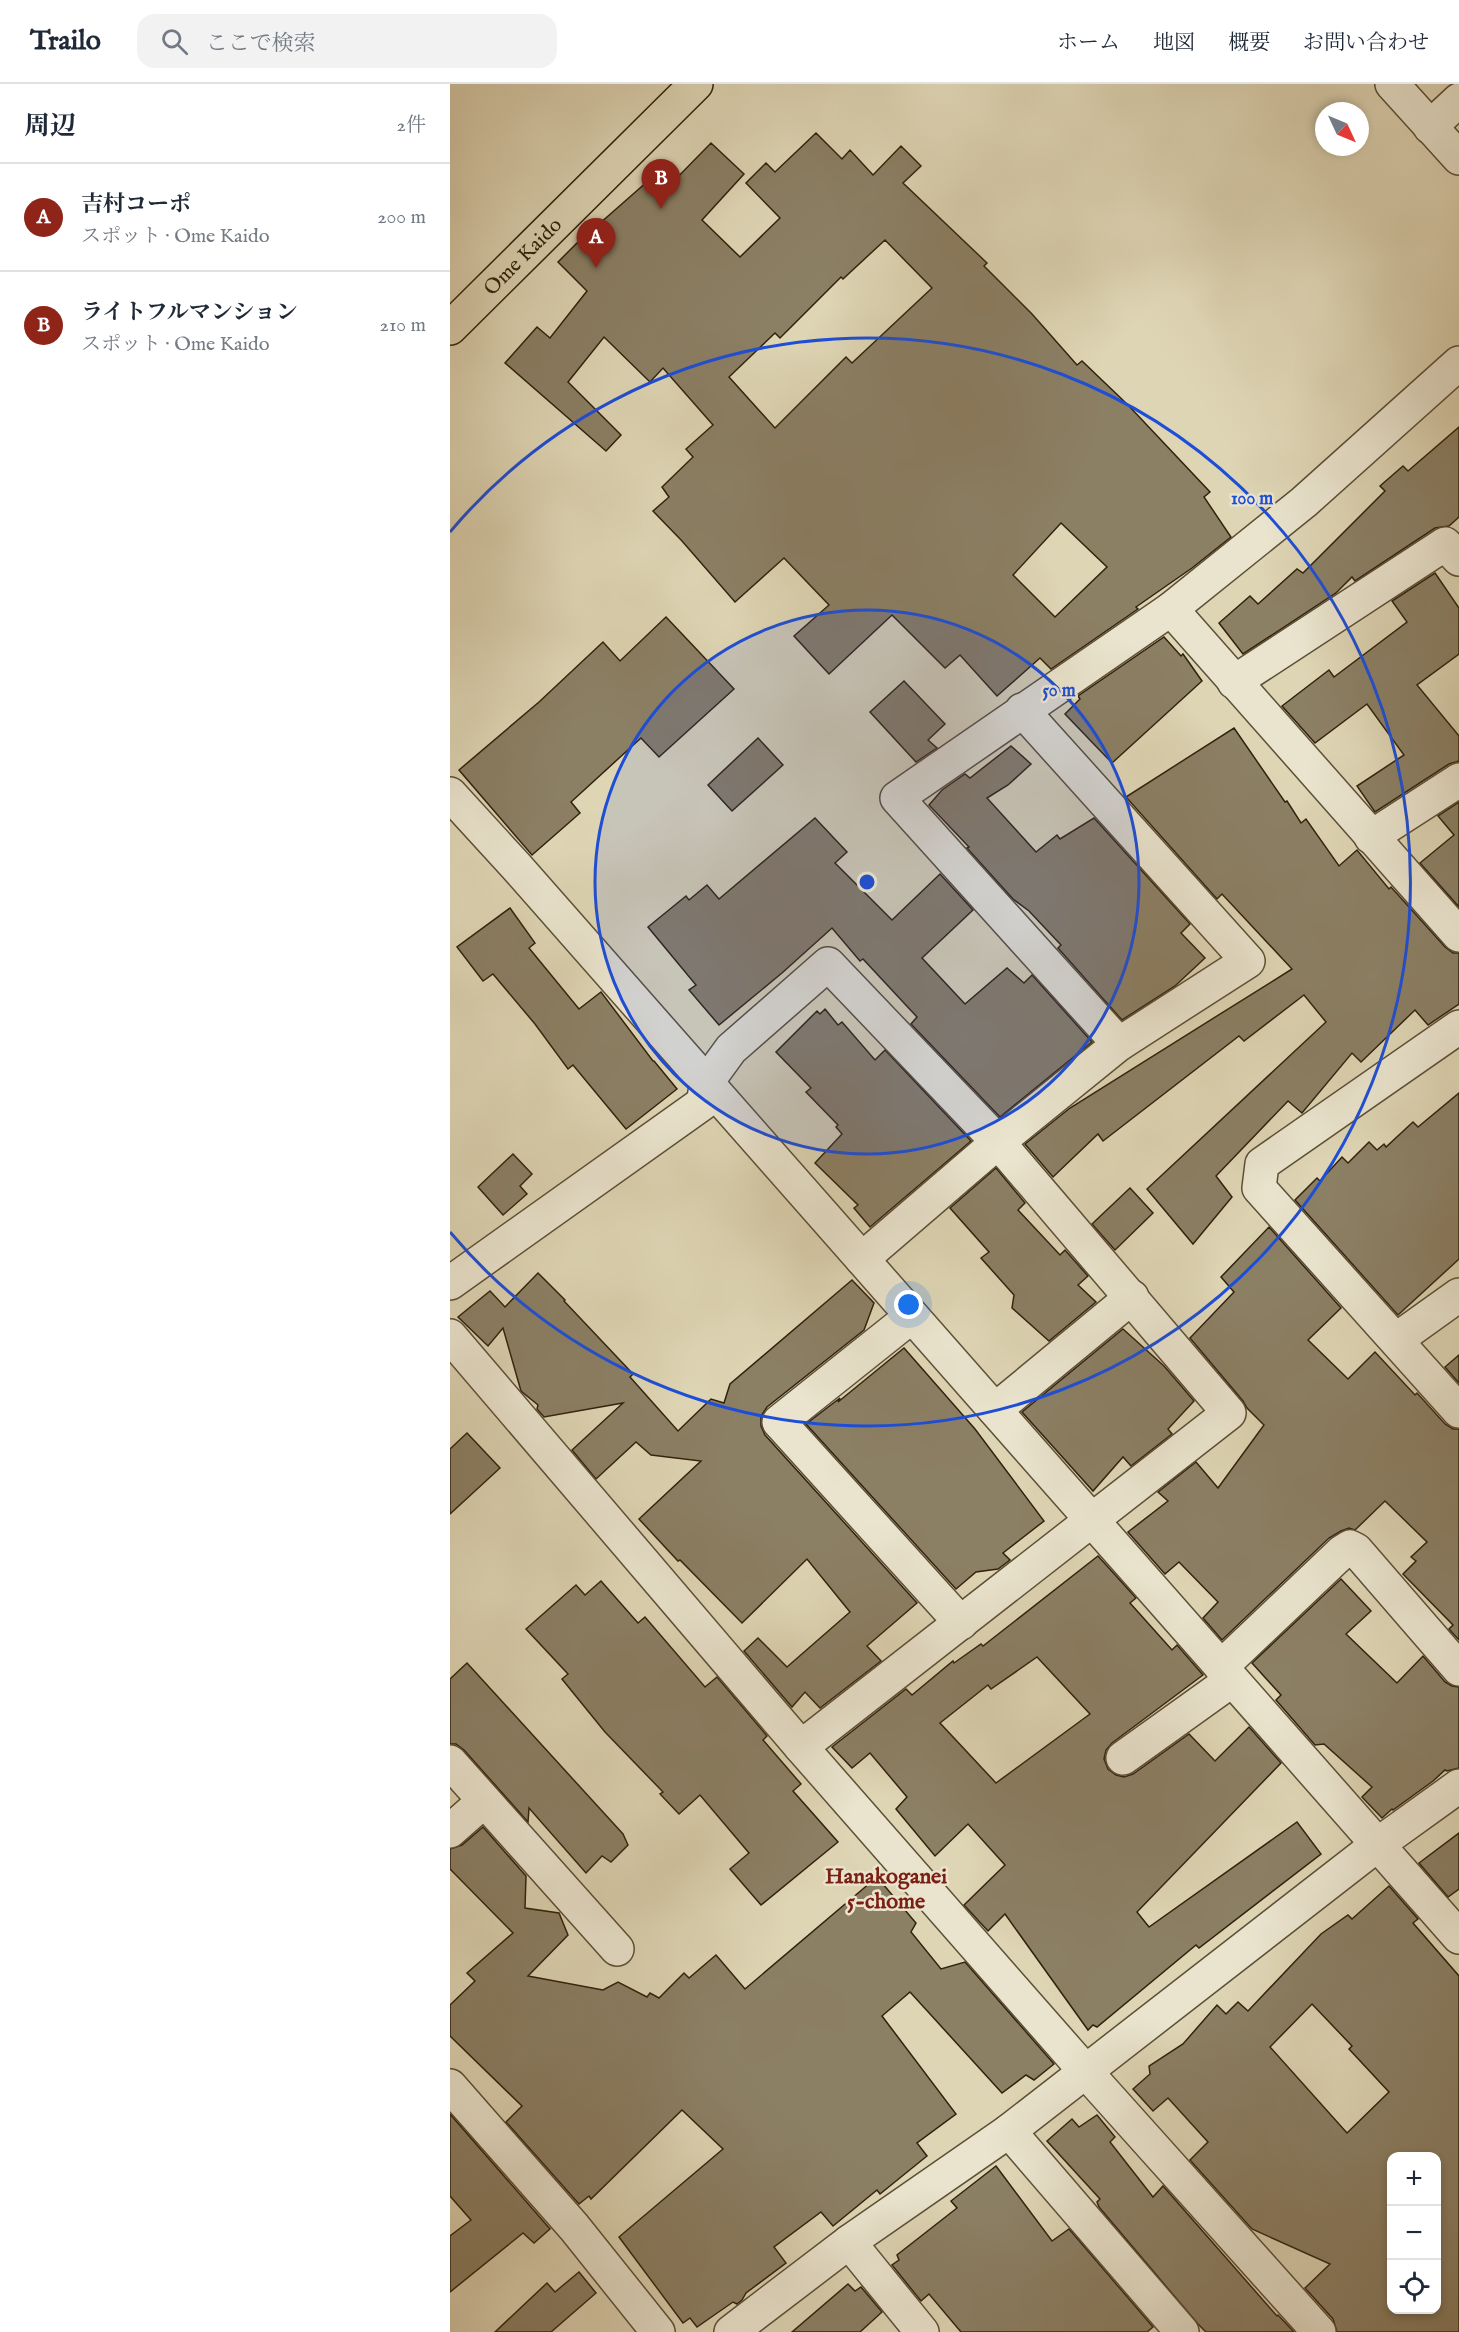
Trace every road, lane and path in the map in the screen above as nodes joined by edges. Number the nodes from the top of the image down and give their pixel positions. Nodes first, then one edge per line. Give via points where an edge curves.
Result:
1 (696, 84) edge
2 (1392, 84) edge
3 (1459, 100) edge
4 (1430, 127) junction
5 (1459, 158) edge
6 (450, 328) edge
7 (1459, 363) edge
8 (1459, 559) edge
9 (1171, 609) junction
10 (1234, 682) junction
11 (1022, 710) junction
12 (1459, 780) edge
13 (450, 794) edge
14 (1371, 837) junction
15 (1459, 935) edge
16 (1459, 1027) edge
17 (1119, 1044) junction
18 (706, 1082) junction
19 (998, 1142) junction
20 (862, 1259) junction
21 (450, 1283) edge
22 (1459, 1295) edge
23 (1132, 1297) junction
24 (912, 1316) junction
25 (450, 1336) edge
26 (1396, 1340) junction
27 (995, 1410) junction
28 (1459, 1411) edge
29 (1092, 1521) junction
30 (961, 1623) junction
31 (1459, 1669) edge
32 (1226, 1673) junction
33 (801, 1747) junction
34 (1123, 1758) dead end
35 (450, 1762) edge
36 (1459, 1786) edge
37 (484, 1801) junction
38 (450, 1831) edge
39 (1377, 1845) junction
40 (1459, 1937) edge
41 (617, 1949) dead end
42 (1086, 2072) junction
43 (450, 2086) edge
44 (1009, 2131) junction
45 (849, 2242) junction
46 (658, 2332) edge
47 (731, 2332) edge
48 (922, 2332) edge
49 (1182, 2332) edge
50 (1319, 2332) edge

1 - 6 main road, Ome Kaido
2 - 4 street
3 - 4 street
4 - 5 street
7 - 9 street via 1304,502
8 - 10 street via 1445,543
9 - 10 street
9 - 11 street
10 - 14 street
11 - 17 street via 897,798
11 - 17 street via 1248,961
12 - 14 street
13 - 18 street
14 - 15 street
16 - 26 street via 1262,1164 1259,1188
17 - 19 street
18 - 19 street via 731,1049 828,964
18 - 20 street
18 - 21 street via 703,1103
19 - 20 street
19 - 23 street
20 - 24 street
22 - 26 street
23 - 27 street
23 - 29 street via 1229,1413
24 - 27 street
24 - 30 street via 779,1422
25 - 33 street
26 - 28 street
27 - 29 street
29 - 30 street
29 - 32 street
30 - 33 street
31 - 32 street via 1350,1547
32 - 34 street
32 - 39 street
33 - 42 street
35 - 37 street
36 - 39 street
37 - 38 street
37 - 41 street
39 - 40 street
39 - 42 street
42 - 44 street
42 - 50 street
43 - 46 street via 574,2227
44 - 45 street
44 - 49 street
45 - 47 street
45 - 48 street

